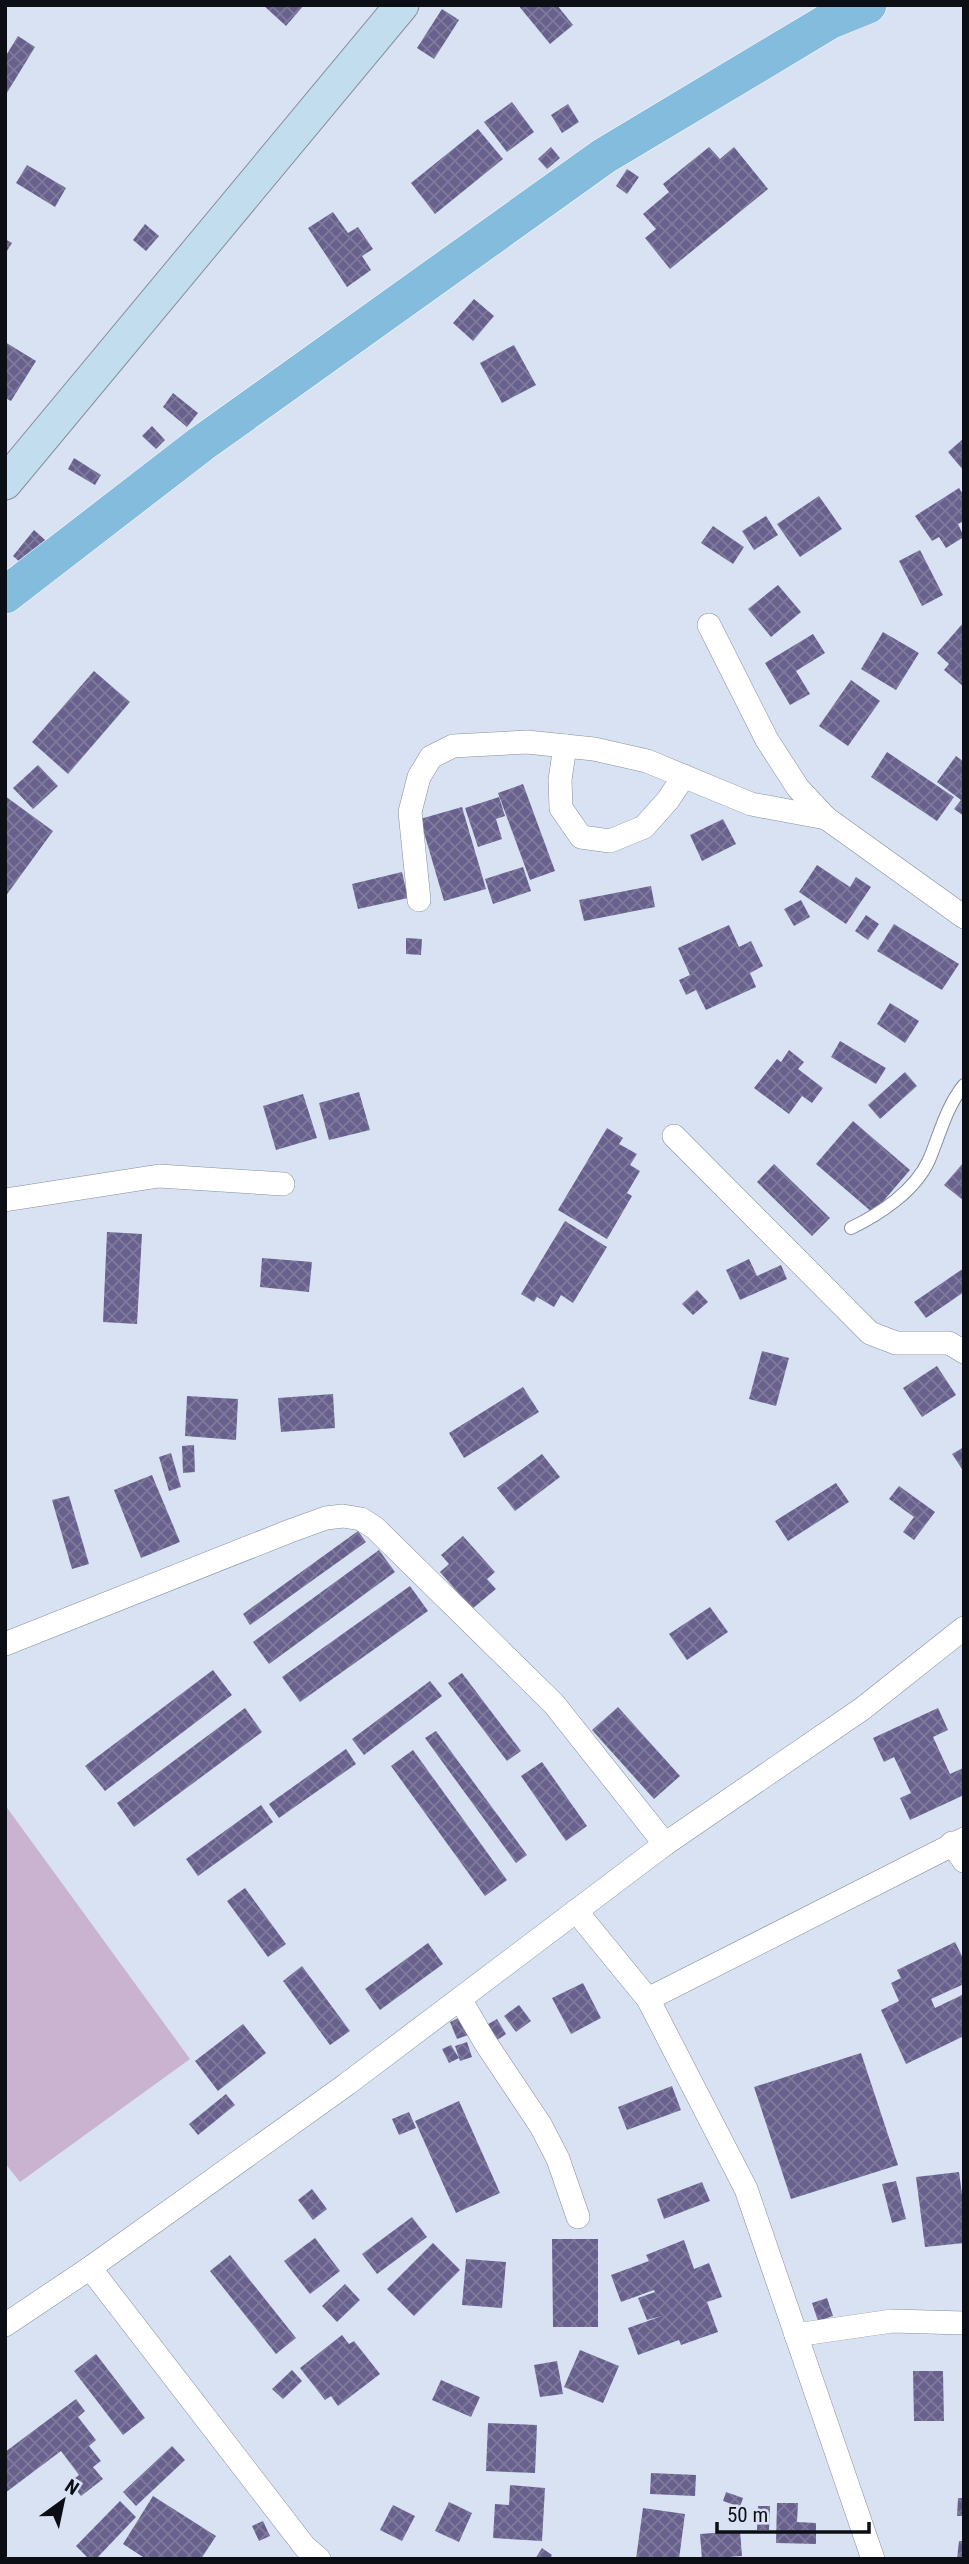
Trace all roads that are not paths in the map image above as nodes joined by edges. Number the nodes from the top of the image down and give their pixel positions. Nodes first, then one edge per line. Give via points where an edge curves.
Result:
1 (402, 5) edge
2 (868, 5) edge
3 (5, 483) edge
4 (5, 595) edge
5 (709, 625) dead end
6 (565, 746) junction
7 (684, 776) junction
8 (826, 818) junction
9 (419, 900) dead end
10 (964, 917) edge
11 (964, 1085) edge
12 (674, 1136) dead end
13 (283, 1184) dead end
14 (5, 1200) edge
15 (851, 1228) dead end
16 (964, 1352) edge
17 (964, 1628) edge
18 (5, 1644) edge
19 (665, 1844) junction
20 (960, 1848) edge
21 (576, 1911) junction
22 (460, 1999) junction
23 (648, 1999) junction
24 (578, 2217) dead end
25 (90, 2268) junction
26 (964, 2323) edge
27 (5, 2325) edge
28 (796, 2334) junction
29 (319, 2559) edge
30 (873, 2559) edge

1 - 3 main road
2 - 4 main road via 831,20 604,156 201,444
5 - 8 street via 767,740 798,788
6 - 7 street via 647,761
6 - 7 street via 561,807 581,837 610,841 644,827
6 - 9 street via 527,742 453,746 431,757 419,777 410,812
7 - 8 street via 751,804
8 - 10 street
11 - 15 lane via 927,1163 905,1192 874,1217
12 - 16 street via 870,1333 896,1343 949,1343
13 - 14 street via 159,1176
17 - 19 street via 862,1709
18 - 19 street via 326,1518 360,1518 435,1585 554,1704
19 - 21 street
20 - 23 street
21 - 22 street
21 - 23 street
22 - 24 street via 541,2126
22 - 25 street
23 - 28 street via 746,2189
25 - 27 street
25 - 29 street via 304,2547
26 - 28 street via 892,2321
28 - 30 street

